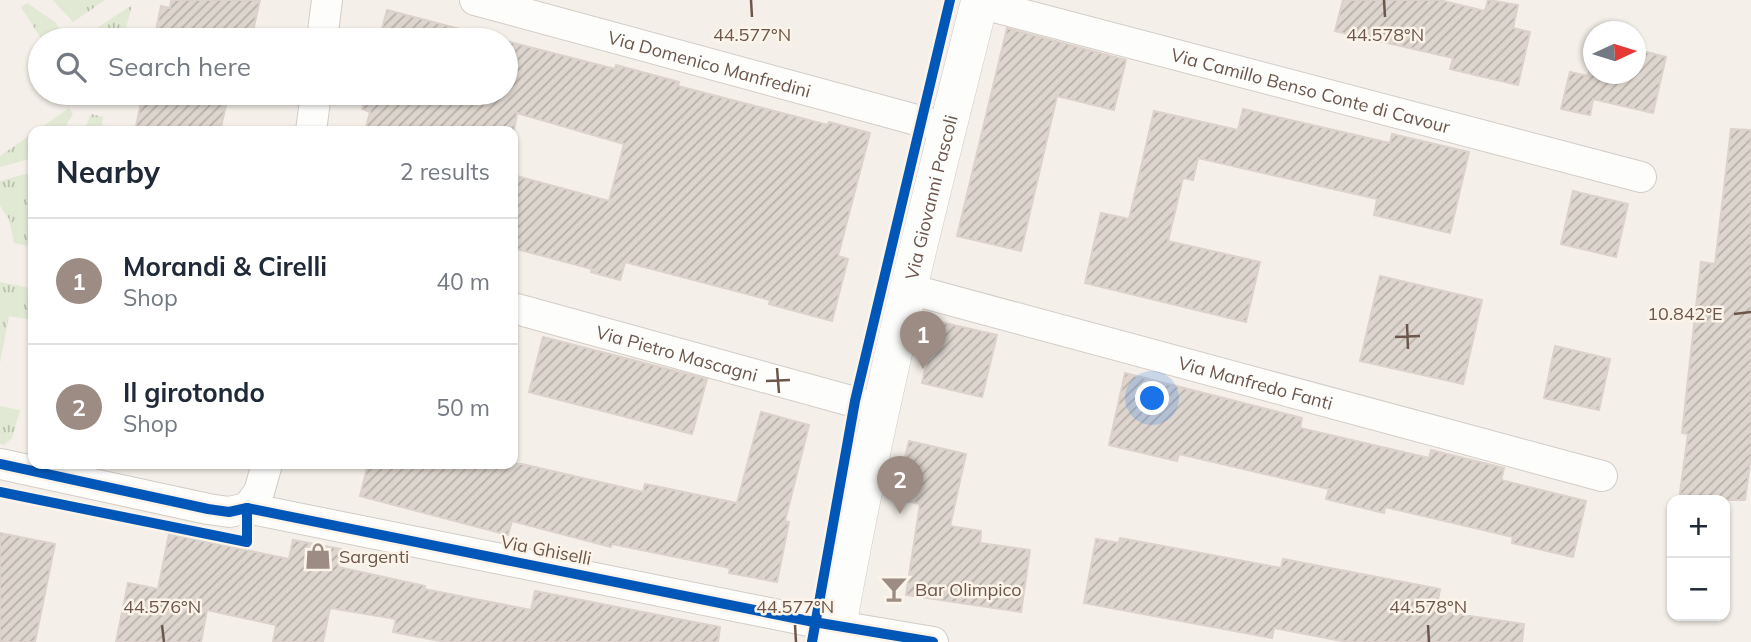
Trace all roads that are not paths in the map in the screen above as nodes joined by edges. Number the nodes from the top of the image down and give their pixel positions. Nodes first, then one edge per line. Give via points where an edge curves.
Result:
1 (327, 0) edge
2 (475, 0) edge
3 (980, 2) edge
4 (324, 28) edge
5 (314, 105) edge
6 (312, 126) edge
7 (946, 128) junction
8 (1641, 177) dead end
9 (909, 289) junction
10 (518, 308) edge
11 (880, 409) junction
12 (0, 464) edge
13 (266, 469) edge
14 (1602, 476) dead end
15 (247, 508) junction
16 (837, 634) edge
17 (933, 642) edge

1 - 4 street
2 - 7 street, Via Domenico Manfredini
3 - 7 street, Via Giovanni Pascoli
3 - 8 street, Via Camillo Benso Conte di Cavour
5 - 6 street
7 - 9 street, Via Giovanni Pascoli
9 - 11 street, Via Giovanni Pascoli
9 - 14 street, Via Manfredo Fanti
10 - 11 street, Via Pietro Mascagni
11 - 16 street, Via Giovanni Pascoli
12 - 15 street, Via Ghiselli via 208,509 229,512
13 - 15 street via 259,492
15 - 16 street, Via Ghiselli
16 - 17 street, Via Ghiselli

